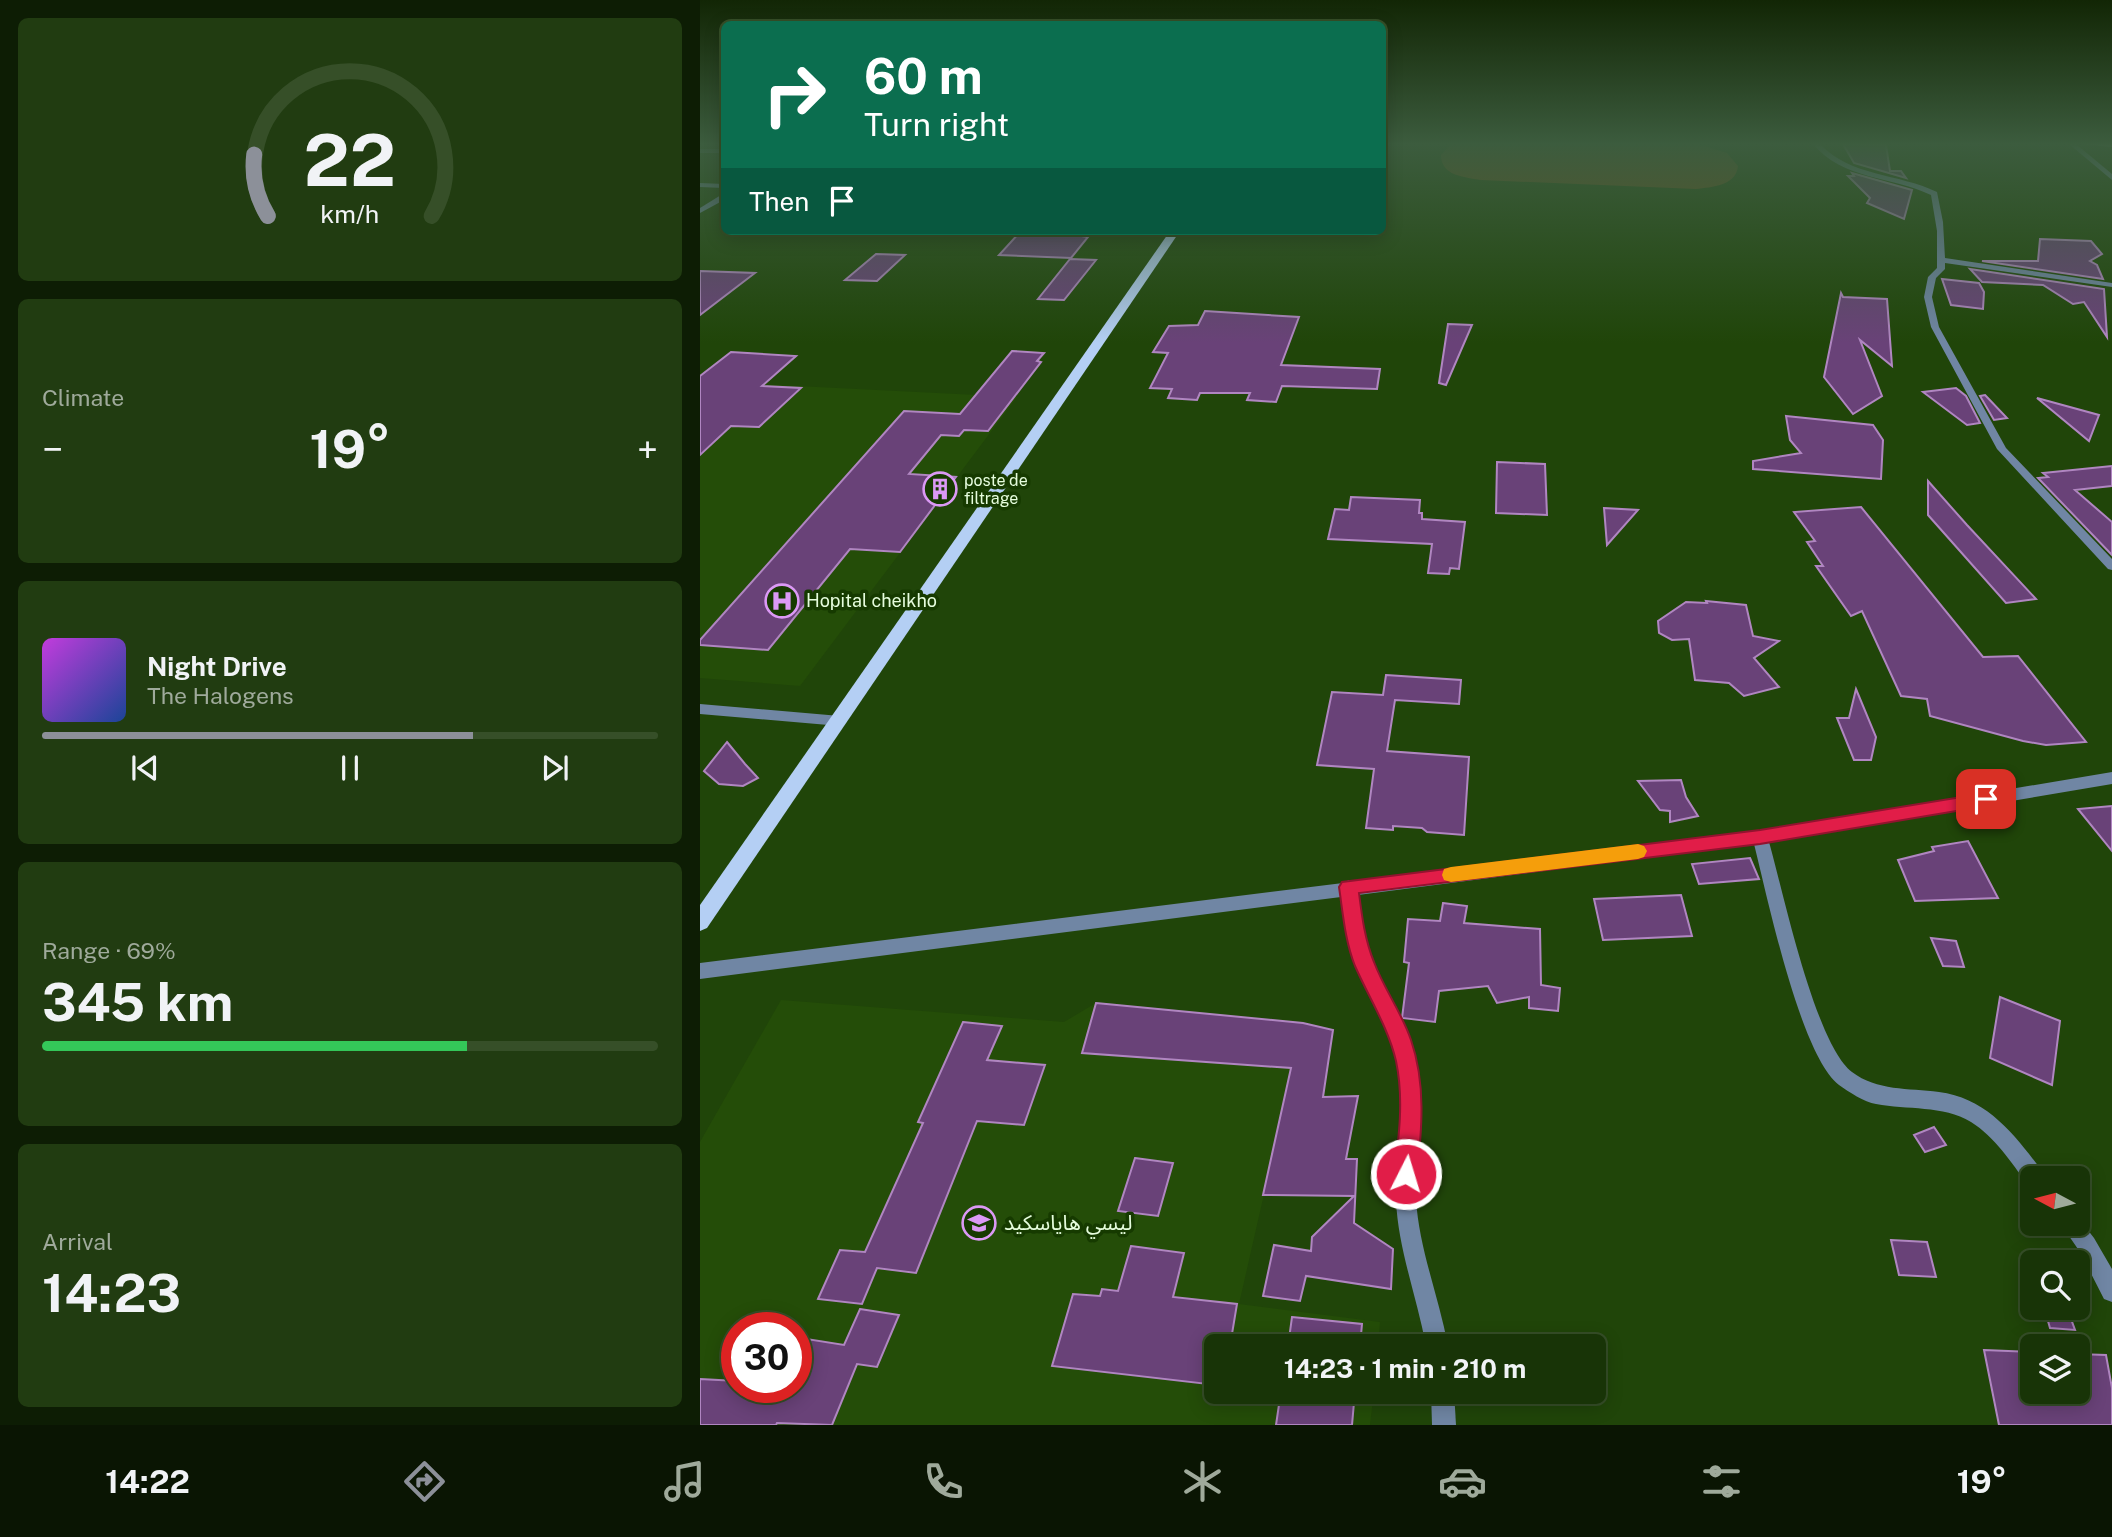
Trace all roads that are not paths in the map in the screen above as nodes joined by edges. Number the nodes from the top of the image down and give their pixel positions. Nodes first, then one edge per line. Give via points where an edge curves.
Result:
1 (1937, 210) edge
2 (1172, 235) edge
3 (1941, 260) junction
4 (2112, 285) edge
5 (2112, 566) edge
6 (700, 709) edge
7 (840, 721) junction
8 (2112, 778) edge
9 (1760, 837) junction
10 (1349, 887) junction
11 (700, 922) edge
12 (700, 971) edge
13 (2026, 1166) edge
14 (2080, 1236) edge
15 (2112, 1291) edge
16 (1434, 1334) edge
17 (1443, 1404) edge
18 (1444, 1425) edge

1 - 3 street
2 - 7 main road
3 - 4 street
3 - 5 street via 1928,297 1935,327 2002,449
6 - 7 street
7 - 11 main road
8 - 9 street
9 - 10 street
9 - 13 street via 1803,999 1822,1046 1843,1077 1874,1095 1943,1102 1976,1114 2005,1139
10 - 12 street
10 - 16 street via 1356,939 1407,1064 1412,1120 1406,1203
14 - 15 street
17 - 18 street

